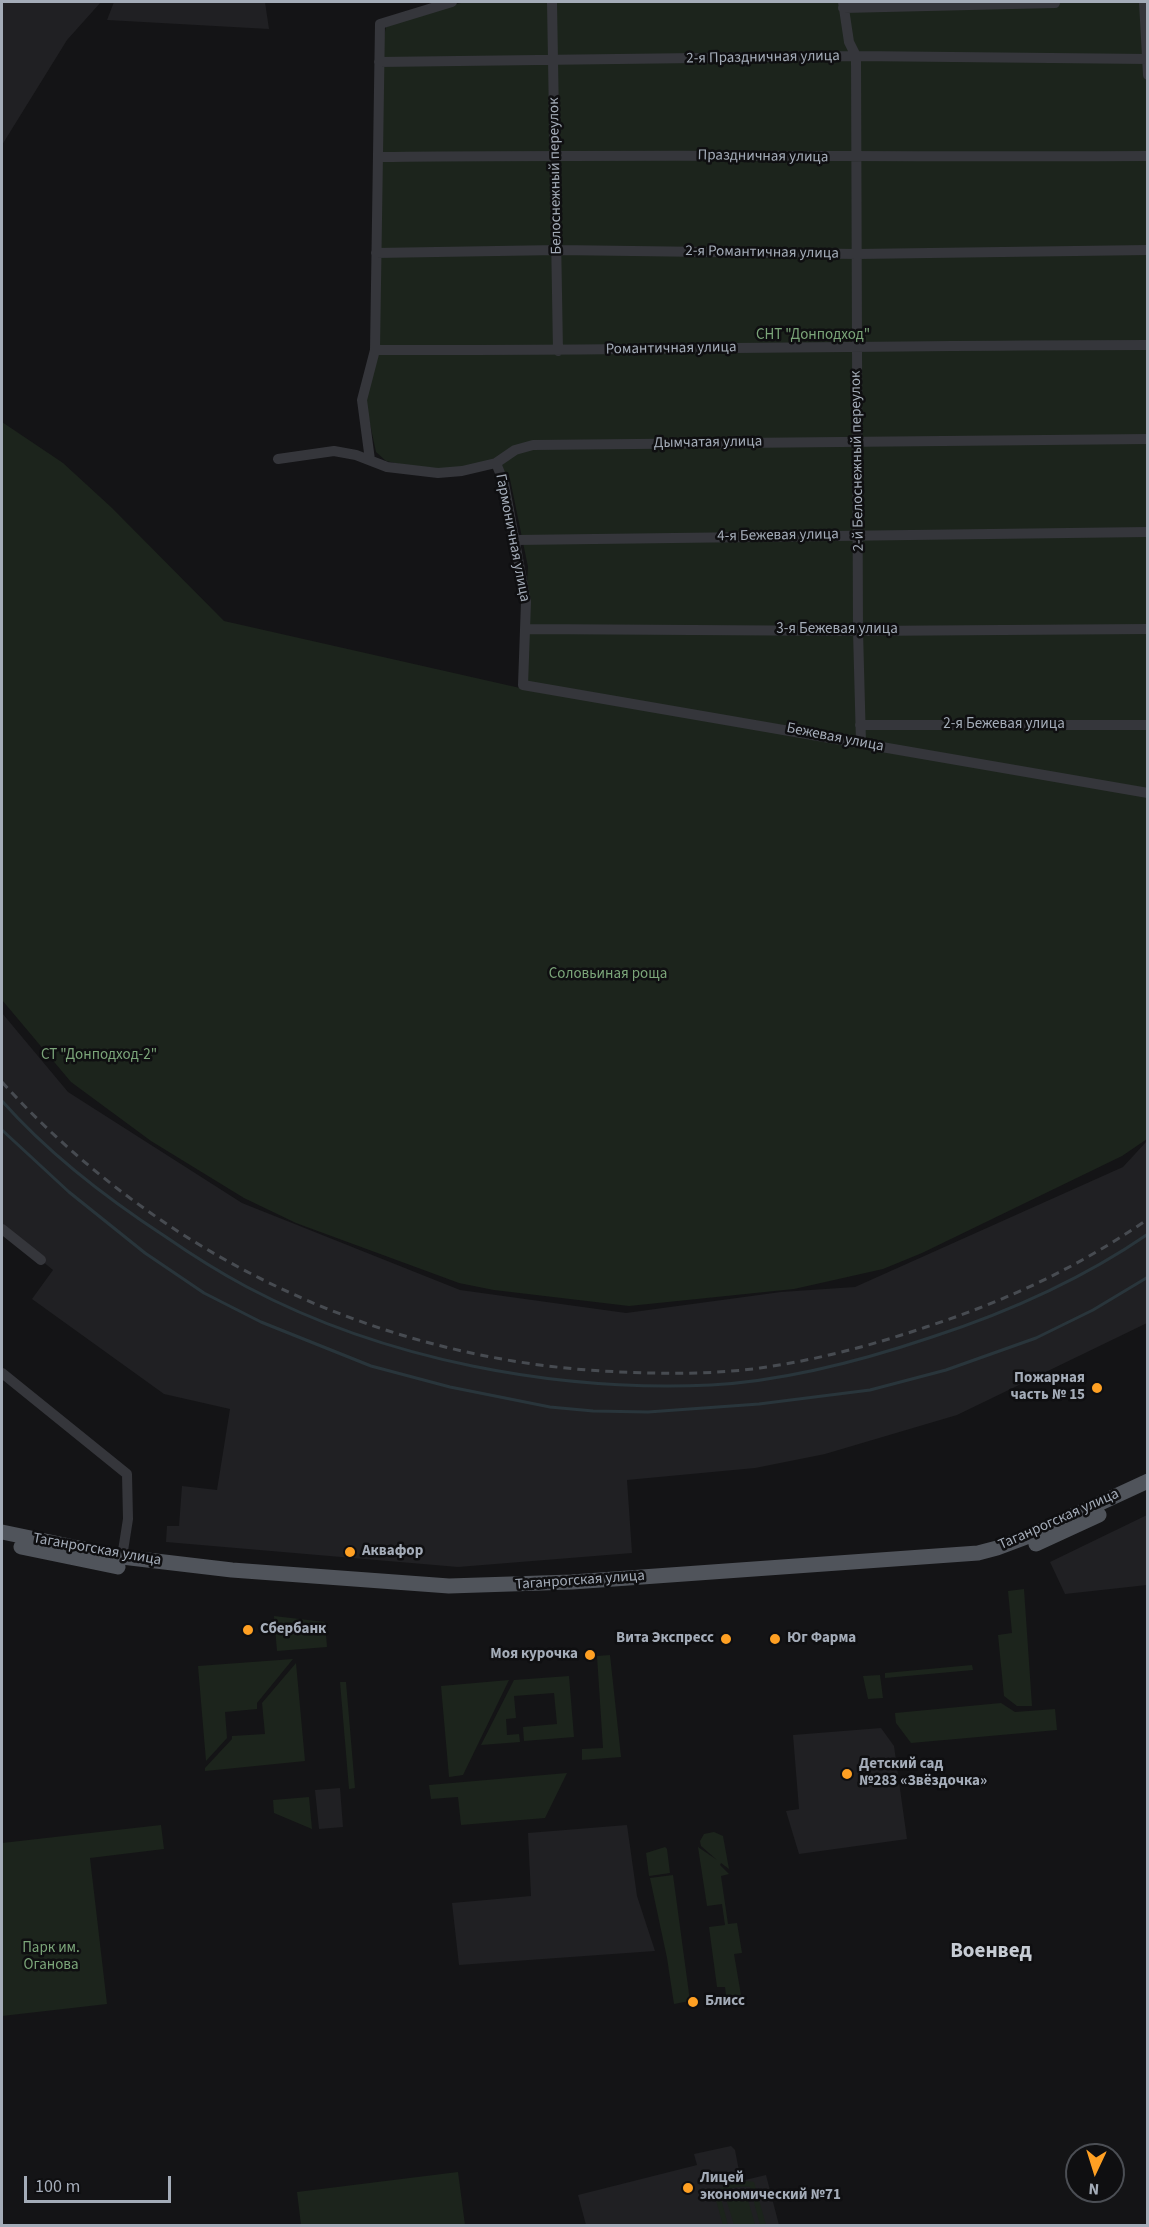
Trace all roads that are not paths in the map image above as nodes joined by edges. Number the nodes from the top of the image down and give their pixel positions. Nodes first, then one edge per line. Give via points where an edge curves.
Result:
1 (453, 2) edge
2 (552, 2) edge
3 (1144, 2) edge
4 (1055, 3) dead end
5 (843, 5) edge
6 (856, 56) junction
7 (1147, 59) edge
8 (553, 61) junction
9 (380, 62) junction
10 (1148, 75) edge
11 (556, 155) junction
12 (1148, 156) edge
13 (378, 157) junction
14 (856, 158) junction
15 (558, 250) junction
16 (1148, 250) edge
17 (376, 253) junction
18 (856, 254) junction
19 (856, 345) junction
20 (1148, 345) edge
21 (375, 350) junction
22 (558, 351) junction
23 (1148, 439) edge
24 (859, 440) junction
25 (278, 459) dead end
26 (370, 459) junction
27 (496, 463) junction
28 (1148, 532) edge
29 (859, 535) junction
30 (516, 540) junction
31 (526, 629) junction
32 (1148, 629) edge
33 (858, 631) junction
34 (523, 685) joint
35 (860, 725) junction
36 (1148, 725) edge
37 (861, 743) junction
38 (1148, 793) edge
39 (2, 1229) edge
40 (41, 1260) dead end
41 (2, 1373) edge
42 (1148, 1481) edge
43 (1148, 1492) edge
44 (2, 1532) edge
45 (2, 1542) edge
46 (121, 1562) junction
47 (604, 1585) junction

1 - 9 street via 380,24
2 - 8 street, Белоснежный переулок
3 - 7 street
4 - 5 street
5 - 6 street, 2-й Белоснежный переулок via 849,42
6 - 7 street, 2-я Праздничная улица
6 - 8 street, 2-я Праздничная улица
6 - 14 street, 2-й Белоснежный переулок
7 - 10 street
8 - 9 street, 2-я Праздничная улица
8 - 11 street, Белоснежный переулок
9 - 13 street
11 - 13 street, Праздничная улица
11 - 14 street, Праздничная улица
11 - 15 street, Белоснежный переулок
12 - 14 street, Праздничная улица
13 - 17 street
14 - 18 street, 2-й Белоснежный переулок
15 - 17 street, 2-я Романтичная улица
15 - 18 street, 2-я Романтичная улица
15 - 22 street, Белоснежный переулок
16 - 18 street, 2-я Романтичная улица
17 - 21 street
18 - 19 street, 2-й Белоснежный переулок
19 - 20 street, Романтичная улица
19 - 22 street, Романтичная улица
19 - 24 street, 2-й Белоснежный переулок
21 - 22 street, Романтичная улица
21 - 26 street via 362,400
23 - 24 street, Дымчатая улица
24 - 27 street, Дымчатая улица via 533,445 515,450
24 - 29 street, 2-й Белоснежный переулок
25 - 26 street, Дымчатая улица via 334,451
26 - 27 street, Дымчатая улица via 387,467 438,473
27 - 30 street, Гармоничная улица
28 - 29 street, 4-я Бежевая улица
29 - 30 street, 4-я Бежевая улица
29 - 33 street, 2-й Белоснежный переулок
30 - 31 street, Гармоничная улица via 526,602
31 - 33 street, 3-я Бежевая улица
31 - 34 street, Гармоничная улица
32 - 33 street, 3-я Бежевая улица
33 - 35 street, 2-й Белоснежный переулок
34 - 37 street, Бежевая улица
35 - 36 street, 2-я Бежевая улица
35 - 37 street, 2-й Белоснежный переулок
37 - 38 street, Бежевая улица
39 - 40 street
41 - 46 street via 127,1474 128,1519
42 - 47 main road, Таганрогская улица via 1029,1536 978,1553
43 - 47 main road, Таганрогская улица via 1024,1550 980,1563
44 - 46 main road, Таганрогская улица
45 - 46 main road, Таганрогская улица via 58,1556
46 - 47 main road, Таганрогская улица via 449,1586

